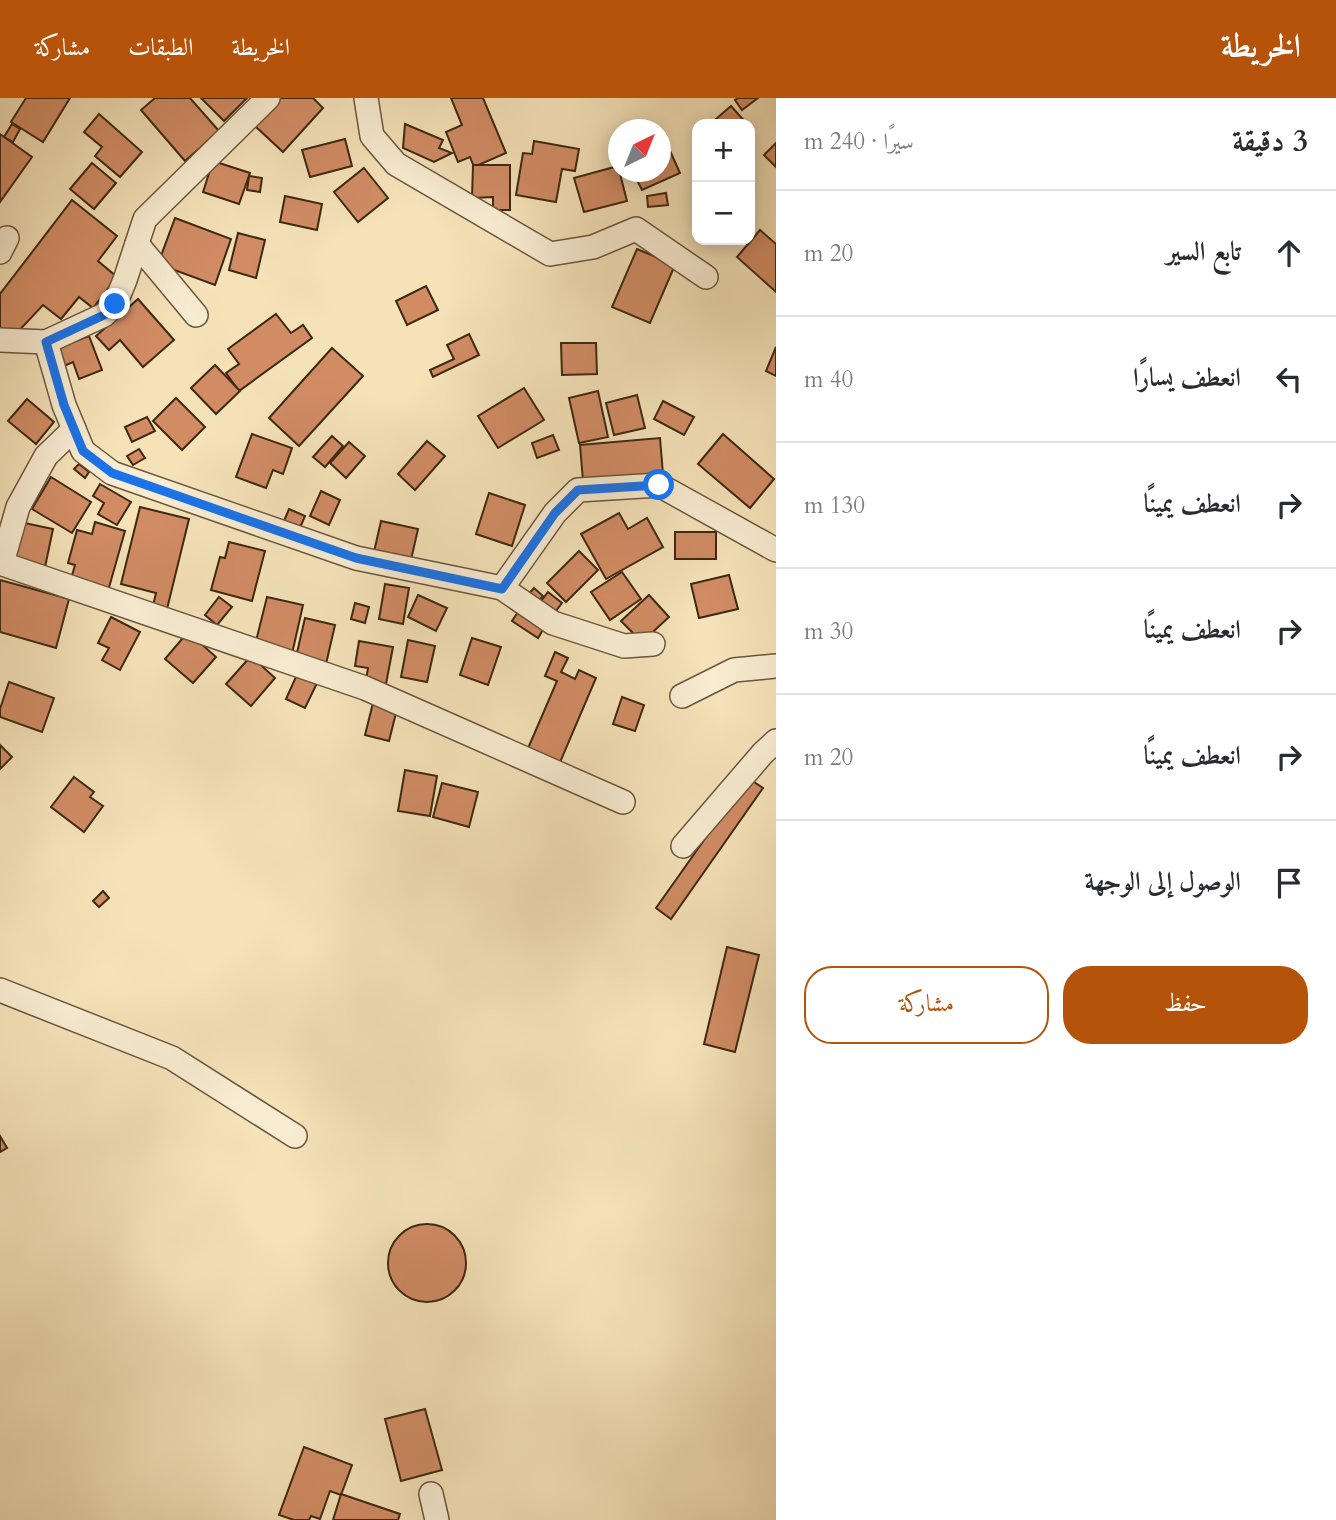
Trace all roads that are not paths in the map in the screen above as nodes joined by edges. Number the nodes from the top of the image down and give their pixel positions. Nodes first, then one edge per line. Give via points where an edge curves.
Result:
1 (268, 98) edge
2 (366, 98) edge
3 (137, 244) junction
4 (706, 277) dead end
5 (195, 315) dead end
6 (0, 340) edge
7 (46, 342) junction
8 (74, 429) junction
9 (776, 550) edge
10 (1, 563) edge
11 (502, 589) junction
12 (653, 644) dead end
13 (776, 666) edge
14 (682, 696) dead end
15 (776, 741) edge
16 (623, 802) dead end
17 (683, 846) dead end
18 (0, 990) edge
19 (295, 1136) dead end
20 (431, 1494) dead end
21 (437, 1520) edge

1 - 3 street via 145,219
2 - 4 street via 372,136 396,164 550,254 593,247 636,229
3 - 5 street
3 - 7 street via 115,304 104,315
6 - 7 street
7 - 8 street
8 - 10 street via 46,456 23,497
8 - 11 street via 83,451 112,473 356,558
9 - 11 street via 659,485 578,490 555,513
10 - 16 street via 365,688
11 - 12 street via 553,623 624,646
13 - 14 street via 734,670
15 - 17 street
18 - 19 street via 172,1058
20 - 21 street

